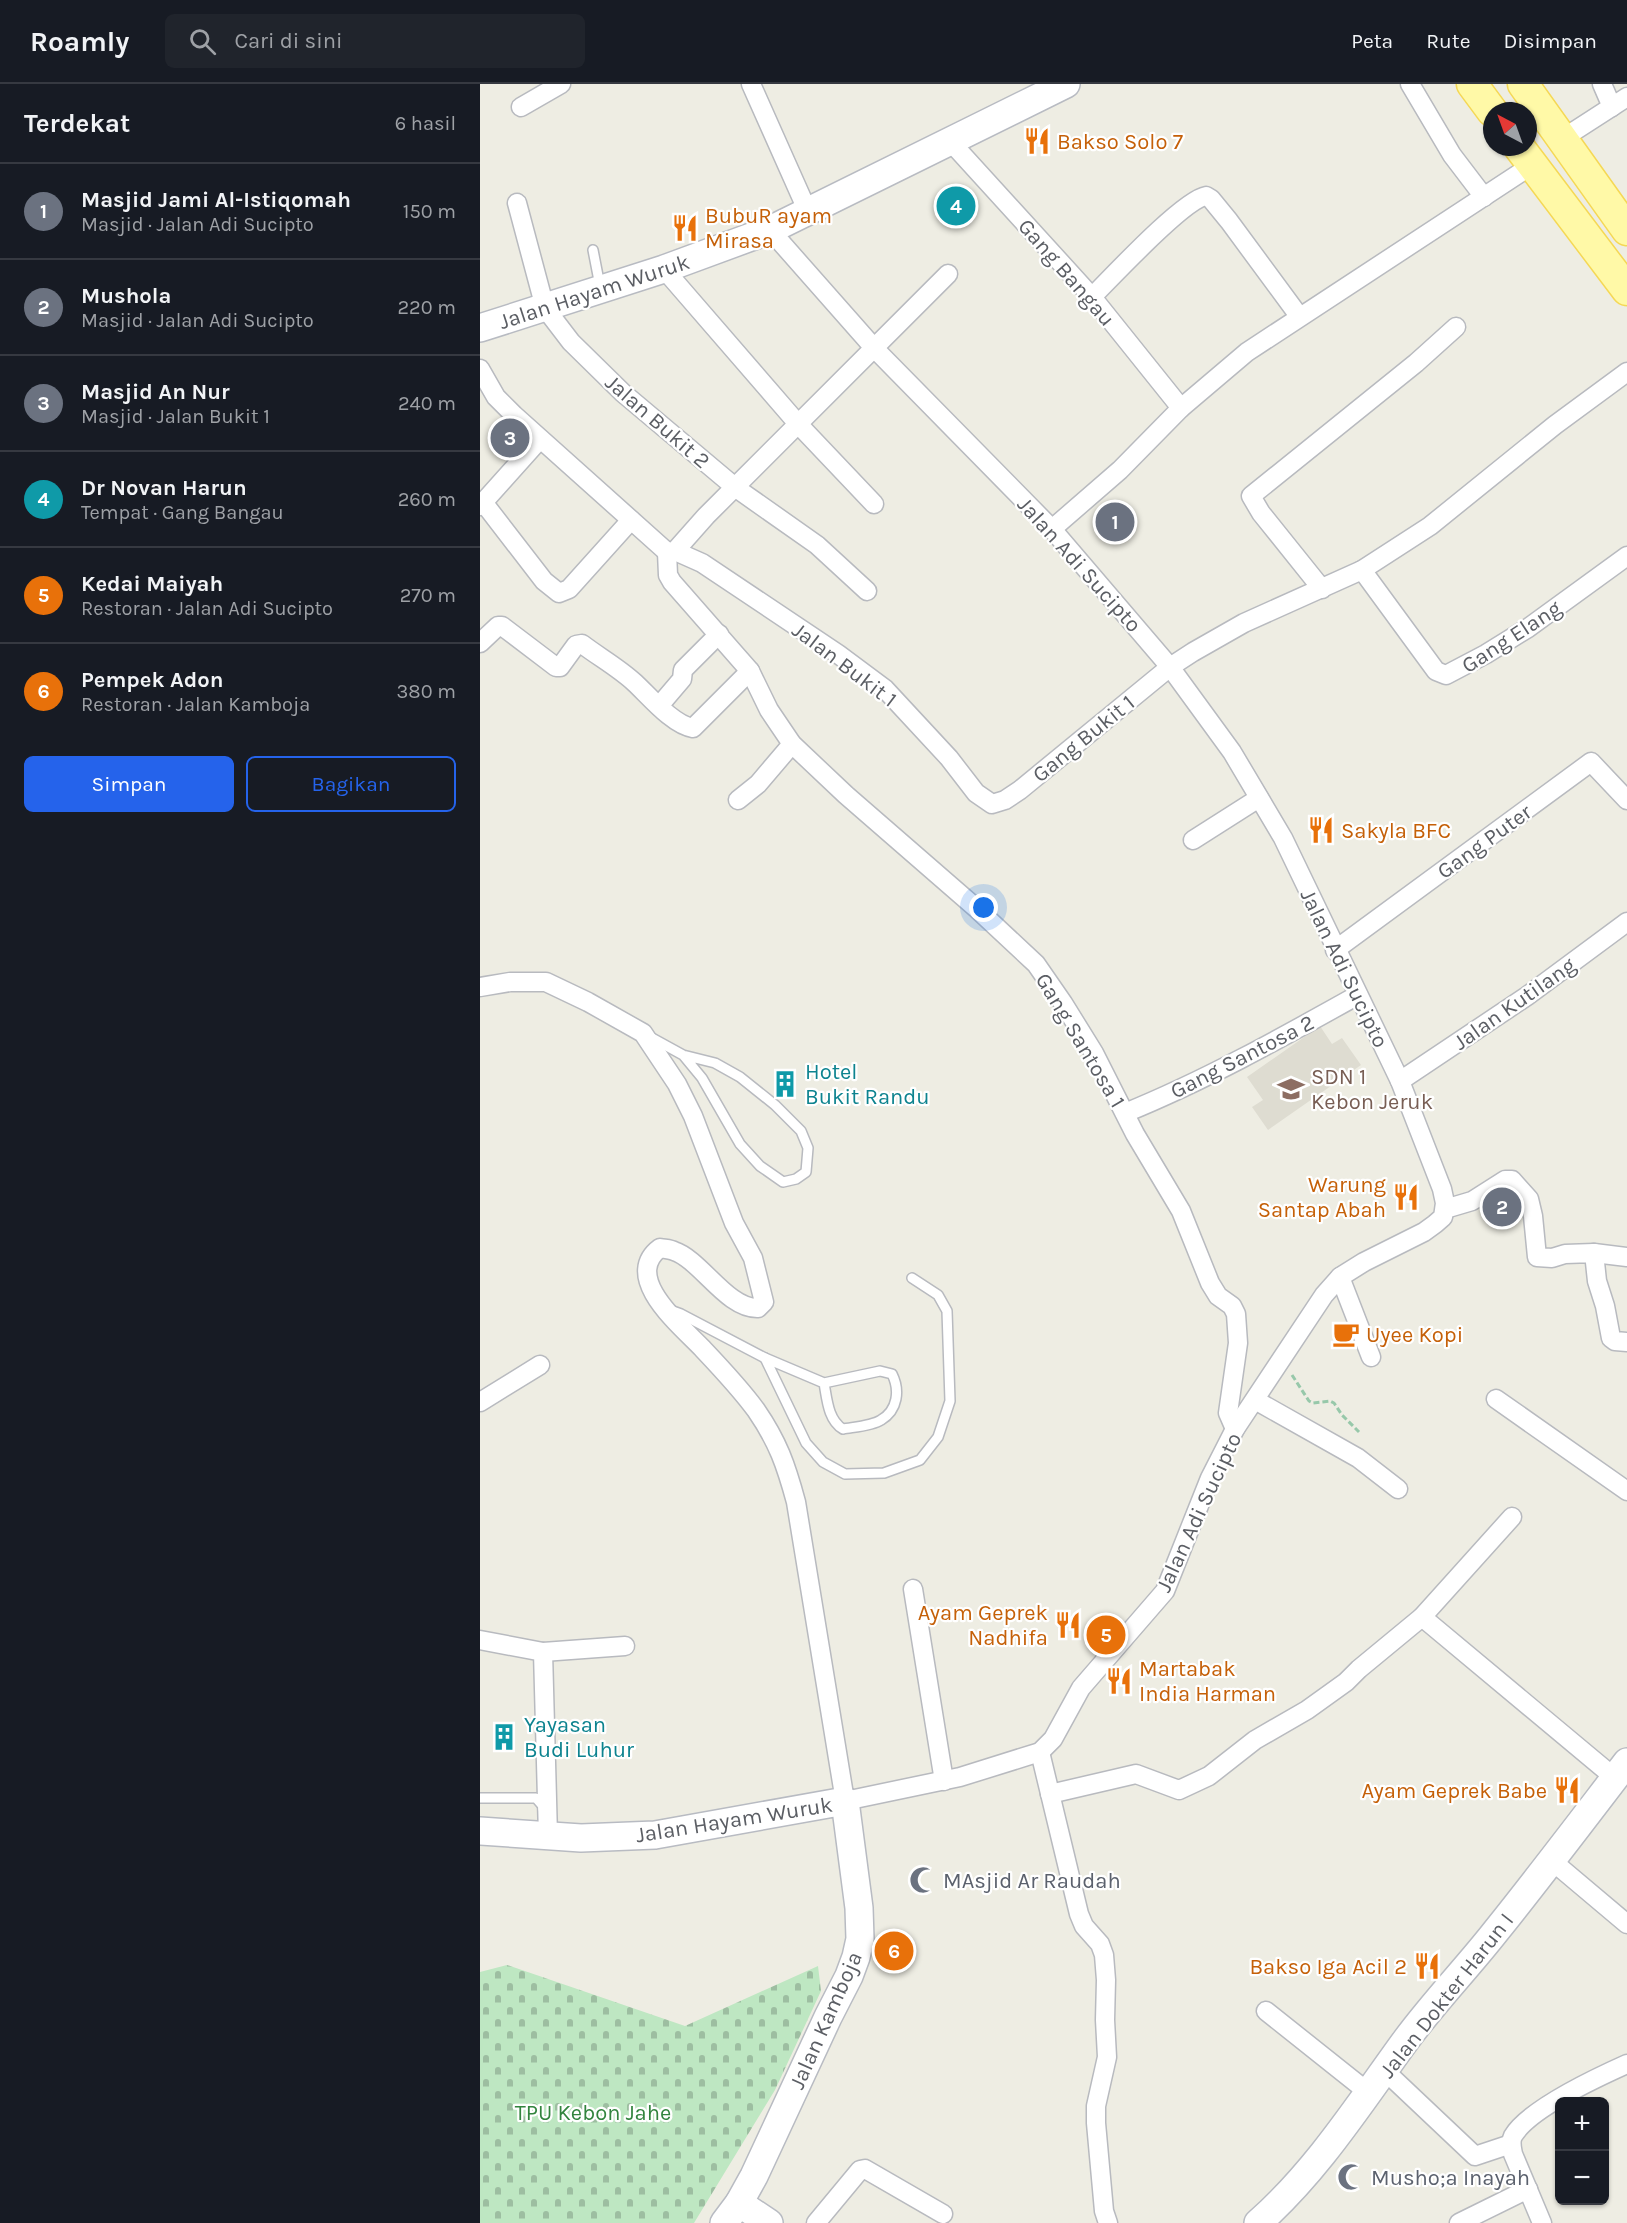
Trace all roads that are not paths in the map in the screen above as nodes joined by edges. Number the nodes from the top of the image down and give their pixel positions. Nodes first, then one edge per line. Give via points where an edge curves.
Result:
1 (561, 84) edge
2 (751, 84) edge
3 (1066, 84) edge
4 (1410, 84) edge
5 (1472, 84) edge
6 (1498, 84) edge
7 (1523, 84) edge
8 (1602, 84) edge
9 (1485, 102) edge
10 (1511, 102) edge
11 (1620, 102) edge
12 (521, 107) dead end
13 (1537, 135) edge
14 (1562, 139) junction
15 (949, 140) junction
16 (1525, 156) edge
17 (1484, 196) junction
18 (517, 203) dead end
19 (808, 212) junction
20 (1618, 227) edge
21 (770, 230) junction
22 (593, 250) dead end
23 (664, 269) junction
24 (948, 274) dead end
25 (1620, 281) edge
26 (601, 289) junction
27 (1092, 297) junction
28 (545, 308) junction
29 (1299, 316) junction
30 (1456, 327) dead end
31 (480, 328) edge
32 (875, 349) junction
33 (480, 369) edge
34 (1627, 372) edge
35 (1180, 408) junction
36 (799, 425) junction
37 (540, 439) junction
38 (736, 488) junction
39 (482, 504) edge
40 (874, 504) dead end
41 (631, 520) junction
42 (1052, 529) junction
43 (671, 551) junction
44 (1627, 556) edge
45 (1362, 570) junction
46 (1322, 589) junction
47 (867, 591) dead end
48 (718, 634) junction
49 (480, 643) edge
50 (1170, 667) junction
51 (750, 671) junction
52 (659, 706) junction
53 (792, 744) junction
54 (1259, 798) junction
55 (738, 800) dead end
56 (1627, 800) edge
57 (992, 804) joint
58 (1193, 840) dead end
59 (1627, 922) edge
60 (1335, 950) junction
61 (480, 987) edge
62 (1358, 995) junction
63 (643, 1033) junction
64 (682, 1055) junction
65 (1400, 1081) junction
66 (1125, 1113) junction
67 (1445, 1209) junction
68 (1594, 1253) junction
69 (1627, 1257) edge
70 (1340, 1277) junction
71 (912, 1278) dead end
72 (662, 1308) junction
73 (1627, 1342) edge
74 (1371, 1357) dead end
75 (765, 1358) junction
76 (540, 1365) dead end
77 (824, 1383) junction
78 (1496, 1399) dead end
79 (1255, 1400) junction
80 (480, 1402) edge
81 (1235, 1429) junction
82 (1398, 1489) dead end
83 (1627, 1491) edge
84 (1512, 1517) dead end
85 (913, 1589) dead end
86 (1422, 1617) junction
87 (480, 1640) edge
88 (625, 1647) dead end
89 (543, 1652) junction
90 (1040, 1752) junction
91 (1621, 1770) edge
92 (944, 1781) junction
93 (1050, 1794) junction
94 (480, 1798) edge
95 (844, 1802) junction
96 (480, 1831) edge
97 (544, 1836) junction
98 (1551, 1860) junction
99 (1627, 1924) edge
100 (1266, 2011) dead end
101 (1627, 2064) edge
102 (1386, 2071) junction
103 (1369, 2093) junction
104 (1511, 2144) junction
105 (1528, 2189) junction
106 (732, 2213) edge
107 (943, 2214) dead end
108 (1106, 2217) edge
109 (769, 2223) edge
110 (816, 2223) edge
111 (1258, 2223) edge
112 (1459, 2223) edge
113 (1542, 2223) edge

1 - 12 street
2 - 19 street
3 - 15 street, Jalan Hayam Wuruk
4 - 17 street via 1452,155
5 - 9 main road
6 - 10 main road
7 - 14 main road
8 - 11 street
11 - 14 street
13 - 20 main road
14 - 20 main road
15 - 19 street, Jalan Hayam Wuruk
15 - 27 street, Gang Bangau
16 - 17 street
16 - 25 main road
17 - 29 street
18 - 28 street, Jalan Bukit 2
19 - 21 street, Jalan Hayam Wuruk
20 - 25 main road
21 - 23 street, Jalan Hayam Wuruk
21 - 32 street, Jalan Adi Sucipto
22 - 26 lane
23 - 26 street, Jalan Hayam Wuruk
23 - 36 street
24 - 32 street
26 - 28 street, Jalan Hayam Wuruk
27 - 29 street via 1168,222 1194,200 1206,196
27 - 35 street, Gang Bangau
28 - 31 street, Jalan Hayam Wuruk
28 - 38 street, Jalan Bukit 2 via 571,342 623,393
29 - 35 street via 1246,352
30 - 46 street via 1251,496
32 - 36 street
32 - 42 street, Jalan Adi Sucipto
33 - 37 street, Jalan Bukit 1 via 496,398
34 - 45 street, Gang Bukit 1 via 1430,526
35 - 42 street via 1120,470
36 - 38 street
36 - 40 street
37 - 39 street
37 - 41 street, Jalan Bukit 1
38 - 43 street
38 - 47 street, Jalan Bukit 2 via 817,545
39 - 41 street via 544,581 559,593 569,589
41 - 43 street, Jalan Bukit 1
42 - 50 street, Jalan Adi Sucipto
43 - 48 street, Gang Santosa 1 via 672,582
43 - 57 street, Jalan Bukit 1 via 702,563 885,689 976,793
44 - 45 street, Gang Elang via 1528,628 1446,675 1437,671
45 - 46 street, Gang Bukit 1
46 - 50 street, Gang Bukit 1 via 1244,623
48 - 51 street, Gang Santosa 1
48 - 52 street via 683,670 682,680
49 - 52 street via 502,626 556,667 576,645 582,644 634,682
50 - 54 street, Jalan Adi Sucipto via 1232,752
50 - 57 street, Gang Bukit 1 via 1020,790
51 - 52 street via 693,728
51 - 53 street, Gang Santosa 1
53 - 55 street via 758,784
53 - 66 street, Gang Santosa 1 via 1036,964 1094,1053
54 - 58 street
54 - 60 street, Jalan Adi Sucipto via 1283,838
56 - 60 street, Gang Puter via 1591,762
59 - 65 street, Jalan Kutilang via 1527,996
60 - 62 street, Jalan Adi Sucipto
61 - 63 street via 546,982
62 - 65 street, Jalan Adi Sucipto
62 - 66 street, Gang Santosa 2 via 1242,1060
63 - 64 lane
63 - 72 street via 693,1116 734,1223 753,1258 764,1302 758,1308 748,1308 676,1251 660,1248 647,1266 651,1287
64 - 64 lane via 716,1063 775,1105 801,1131 808,1148 806,1172 783,1182 760,1166 740,1144 702,1078
65 - 67 street, Jalan Adi Sucipto via 1442,1189
66 - 81 street, Gang Santosa 1 via 1181,1211 1210,1283 1236,1314 1238,1343 1228,1413
67 - 68 street via 1472,1201 1505,1180 1512,1180 1528,1199 1536,1257
67 - 70 street, Jalan Adi Sucipto via 1443,1217 1424,1232
68 - 69 street
68 - 73 street via 1611,1338
70 - 74 street
70 - 79 street, Jalan Adi Sucipto via 1324,1294
71 - 75 lane via 938,1295 947,1311 950,1401 938,1437 920,1460 885,1473 845,1474 823,1462 806,1443
72 - 75 lane
72 - 95 street via 755,1409 784,1460 796,1502
75 - 77 lane
76 - 80 street
77 - 77 lane via 831,1414 843,1429 881,1421 896,1405 898,1386 892,1374 880,1371
78 - 83 street
79 - 81 street, Jalan Adi Sucipto
79 - 82 street via 1358,1458
81 - 90 street, Jalan Adi Sucipto via 1210,1478 1165,1591 1082,1688 1053,1739
84 - 86 street
85 - 92 street
86 - 91 street
86 - 93 street via 1346,1682 1256,1740 1209,1776 1179,1790 1136,1774
87 - 89 street
88 - 89 street
89 - 97 street
90 - 92 street
90 - 93 street
91 - 98 street, Jalan Dokter Harun I
92 - 95 street
93 - 108 street via 1079,1914 1104,1955 1107,2057 1096,2123
94 - 97 lane via 536,1798 543,1806
95 - 97 street, Jalan Hayam Wuruk via 655,1835
95 - 106 street, Jalan Kamboja via 859,1908 858,1948 849,1976
96 - 97 street, Jalan Hayam Wuruk
98 - 99 street
98 - 102 street, Jalan Dokter Harun I via 1496,1933 1407,2038
100 - 103 street
101 - 104 street via 1584,2083 1546,2108 1523,2125
102 - 103 street, Jalan Dokter Harun I
102 - 104 street via 1475,2156
103 - 111 street, Jalan Dokter Harun I via 1285,2200
104 - 105 street
105 - 112 street
105 - 113 street
106 - 109 street
107 - 110 street via 866,2169 860,2170

